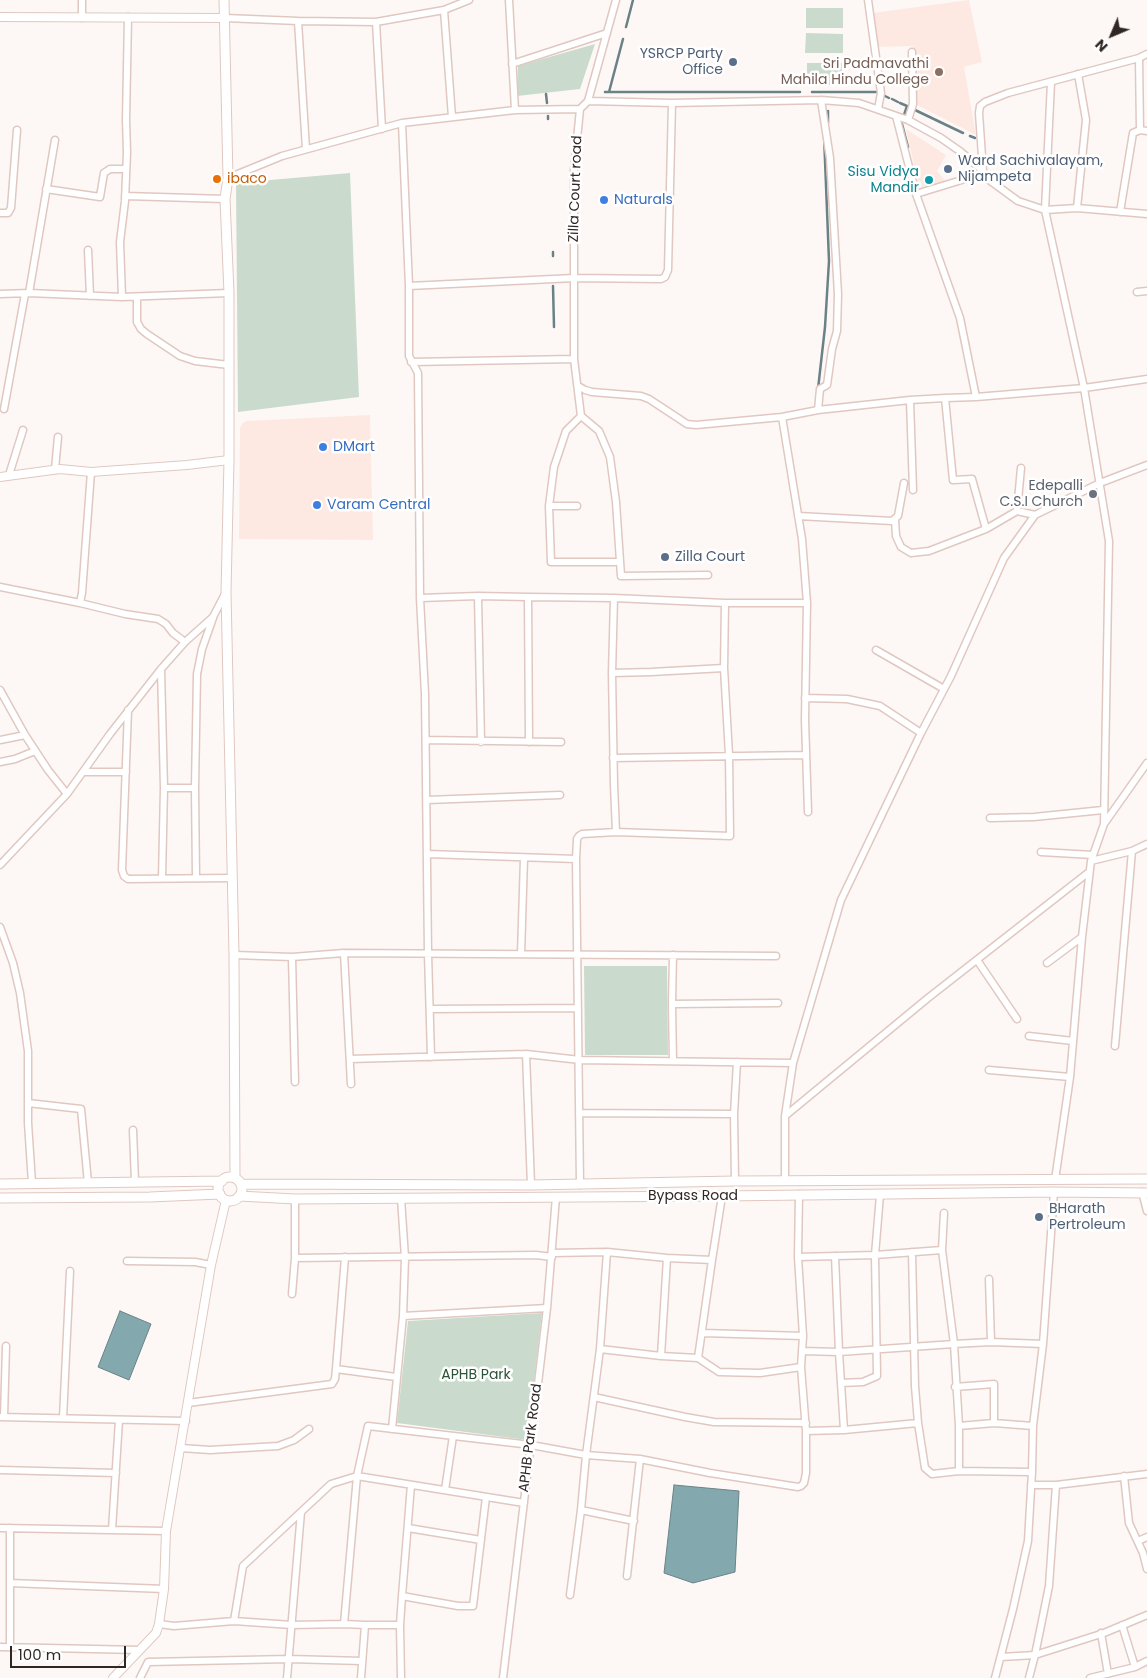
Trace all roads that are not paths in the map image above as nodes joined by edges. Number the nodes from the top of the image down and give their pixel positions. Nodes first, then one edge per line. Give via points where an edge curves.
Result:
1 (82, 0) edge
2 (224, 0) edge
3 (469, 0) edge
4 (509, 0) edge
5 (616, 0) edge
6 (868, 0) edge
7 (444, 10) junction
8 (0, 17) edge
9 (82, 18) junction
10 (128, 18) junction
11 (224, 18) junction
12 (298, 21) junction
13 (376, 22) junction
14 (608, 33) junction
15 (912, 52) dead end
16 (1147, 54) edge
17 (1139, 58) junction
18 (512, 64) junction
19 (1078, 74) junction
20 (1051, 82) junction
21 (821, 100) junction
22 (588, 101) junction
23 (672, 103) junction
24 (580, 109) junction
25 (878, 109) junction
26 (514, 110) junction
27 (452, 116) junction
28 (896, 116) junction
29 (908, 120) junction
30 (402, 123) junction
31 (382, 129) junction
32 (17, 130) dead end
33 (1144, 130) edge
34 (55, 140) dead end
35 (306, 149) junction
36 (126, 169) junction
37 (982, 172) junction
38 (228, 178) junction
39 (46, 189) junction
40 (916, 194) junction
41 (125, 196) junction
42 (225, 199) junction
43 (1077, 208) junction
44 (1045, 210) junction
45 (1120, 212) junction
46 (0, 213) edge
47 (1147, 214) edge
48 (88, 250) dead end
49 (574, 278) junction
50 (409, 286) junction
51 (1147, 291) edge
52 (1137, 292) dead end
53 (27, 293) junction
54 (229, 293) junction
55 (0, 294) edge
56 (90, 296) junction
57 (122, 297) junction
58 (137, 297) junction
59 (574, 358) junction
60 (411, 362) junction
61 (229, 365) junction
62 (1147, 379) edge
63 (578, 386) junction
64 (1084, 388) junction
65 (976, 397) junction
66 (945, 398) junction
67 (910, 400) junction
68 (4, 408) dead end
69 (818, 410) junction
70 (581, 416) junction
71 (782, 417) junction
72 (23, 430) dead end
73 (58, 437) dead end
74 (229, 460) junction
75 (1147, 465) edge
76 (1021, 468) dead end
77 (55, 469) junction
78 (92, 472) junction
79 (9, 475) junction
80 (0, 476) edge
81 (904, 483) dead end
82 (1100, 483) junction
83 (913, 490) dead end
84 (548, 506) junction
85 (577, 506) dead end
86 (1017, 511) junction
87 (1035, 515) junction
88 (798, 516) junction
89 (896, 520) junction
90 (986, 529) junction
91 (620, 562) junction
92 (708, 576) dead end
93 (0, 587) edge
94 (226, 592) junction
95 (478, 596) junction
96 (528, 597) junction
97 (420, 598) junction
98 (614, 598) junction
99 (80, 603) junction
100 (725, 603) junction
101 (807, 603) junction
102 (213, 617) junction
103 (185, 642) junction
104 (876, 650) dead end
105 (724, 668) junction
106 (161, 669) junction
107 (612, 673) junction
108 (944, 689) junction
109 (0, 690) edge
110 (805, 698) junction
111 (128, 710) junction
112 (921, 734) junction
113 (25, 735) junction
114 (0, 740) edge
115 (426, 740) junction
116 (481, 742) junction
117 (529, 742) junction
118 (561, 742) dead end
119 (35, 751) junction
120 (729, 755) junction
121 (806, 755) junction
122 (613, 758) junction
123 (0, 762) edge
124 (1147, 763) edge
125 (83, 772) junction
126 (126, 772) junction
127 (164, 788) junction
128 (195, 788) junction
129 (67, 794) junction
130 (560, 795) dead end
131 (427, 800) junction
132 (1103, 810) junction
133 (808, 812) dead end
134 (990, 818) dead end
135 (1104, 824) junction
136 (616, 832) junction
137 (1147, 844) edge
138 (1132, 851) junction
139 (1041, 852) dead end
140 (427, 854) junction
141 (524, 858) junction
142 (1092, 858) junction
143 (576, 859) junction
144 (1, 863) edge
145 (1088, 872) junction
146 (196, 877) junction
147 (162, 878) junction
148 (232, 878) junction
149 (0, 927) edge
150 (1082, 937) junction
151 (344, 953) junction
152 (428, 954) junction
153 (521, 954) junction
154 (234, 955) junction
155 (577, 955) junction
156 (673, 955) junction
157 (776, 956) dead end
158 (292, 957) junction
159 (977, 960) junction
160 (1047, 963) dead end
161 (778, 1003) dead end
162 (672, 1004) junction
163 (578, 1008) junction
164 (431, 1009) junction
165 (1018, 1019) dead end
166 (1029, 1036) dead end
167 (1073, 1041) junction
168 (1115, 1046) dead end
169 (526, 1054) junction
170 (431, 1057) junction
171 (350, 1058) junction
172 (580, 1060) junction
173 (672, 1061) junction
174 (737, 1062) junction
175 (794, 1063) junction
176 (989, 1070) dead end
177 (1070, 1077) junction
178 (295, 1082) dead end
179 (351, 1084) dead end
180 (28, 1103) junction
181 (580, 1113) junction
182 (734, 1114) junction
183 (785, 1116) junction
184 (132, 1130) dead end
185 (1147, 1179) edge
186 (1055, 1180) junction
187 (222, 1181) junction
188 (238, 1181) junction
189 (735, 1181) junction
190 (785, 1181) junction
191 (135, 1182) junction
192 (32, 1183) junction
193 (88, 1183) junction
194 (0, 1184) edge
195 (531, 1185) junction
196 (580, 1185) junction
197 (1054, 1192) junction
198 (1144, 1192) edge
199 (799, 1194) junction
200 (880, 1195) junction
201 (239, 1196) junction
202 (722, 1196) junction
203 (223, 1197) junction
204 (556, 1197) junction
205 (0, 1198) edge
206 (401, 1198) junction
207 (295, 1199) junction
208 (1147, 1211) edge
209 (944, 1213) dead end
210 (942, 1250) junction
211 (607, 1252) junction
212 (912, 1252) junction
213 (552, 1255) junction
214 (875, 1255) junction
215 (835, 1256) junction
216 (345, 1257) junction
217 (798, 1257) junction
218 (295, 1258) junction
219 (405, 1258) junction
220 (667, 1258) junction
221 (712, 1260) junction
222 (127, 1261) dead end
223 (211, 1265) junction
224 (70, 1271) dead end
225 (989, 1279) dead end
226 (292, 1294) dead end
227 (547, 1308) junction
228 (403, 1316) junction
229 (703, 1333) junction
230 (803, 1336) junction
231 (991, 1342) junction
232 (954, 1344) junction
233 (1043, 1344) junction
234 (6, 1346) dead end
235 (915, 1348) junction
236 (600, 1349) junction
237 (878, 1350) junction
238 (803, 1351) junction
239 (839, 1352) junction
240 (661, 1356) junction
241 (698, 1358) junction
242 (801, 1367) junction
243 (3, 1369) edge
244 (336, 1369) junction
245 (396, 1377) junction
246 (841, 1383) junction
247 (956, 1386) junction
248 (594, 1397) junction
249 (188, 1404) junction
250 (2, 1417) edge
251 (63, 1418) junction
252 (119, 1420) junction
253 (186, 1421) junction
254 (994, 1423) junction
255 (918, 1424) junction
256 (959, 1426) junction
257 (1033, 1426) junction
258 (806, 1427) junction
259 (309, 1429) dead end
260 (392, 1429) junction
261 (844, 1430) junction
262 (453, 1436) junction
263 (530, 1445) junction
264 (181, 1448) junction
265 (586, 1455) junction
266 (640, 1458) junction
267 (0, 1470) edge
268 (959, 1471) junction
269 (1032, 1472) junction
270 (116, 1473) junction
271 (1147, 1474) edge
272 (357, 1476) junction
273 (1124, 1476) junction
274 (411, 1485) junction
275 (1031, 1485) junction
276 (1056, 1485) junction
277 (445, 1490) junction
278 (486, 1497) junction
279 (524, 1503) junction
280 (580, 1510) junction
281 (301, 1512) junction
282 (634, 1522) junction
283 (0, 1528) edge
284 (10, 1528) junction
285 (408, 1528) junction
286 (112, 1530) junction
287 (166, 1531) junction
288 (1147, 1537) edge
289 (481, 1540) junction
290 (1138, 1541) junction
291 (1147, 1569) edge
292 (627, 1576) dead end
293 (10, 1583) junction
294 (164, 1589) junction
295 (570, 1595) dead end
296 (402, 1596) junction
297 (1147, 1615) edge
298 (234, 1621) junction
299 (162, 1624) junction
300 (292, 1624) junction
301 (344, 1624) junction
302 (400, 1625) junction
303 (1122, 1625) junction
304 (365, 1626) junction
305 (1101, 1633) junction
306 (0, 1647) edge
307 (10, 1647) junction
308 (1035, 1655) junction
309 (143, 1656) junction
310 (1001, 1657) junction
311 (289, 1659) junction
312 (362, 1661) junction
313 (1147, 1661) edge
314 (1135, 1667) junction
315 (1108, 1674) junction
316 (113, 1678) edge
317 (140, 1678) edge
318 (287, 1678) edge
319 (362, 1678) edge
320 (401, 1678) edge
321 (503, 1678) edge
322 (995, 1678) edge
323 (1029, 1678) edge
324 (1090, 1678) edge

1 - 9 street
2 - 11 main road
3 - 7 street
4 - 18 street
5 - 14 street
6 - 25 street via 881,93
7 - 13 street
7 - 27 street
8 - 9 street
9 - 10 street
10 - 11 street
10 - 36 street
11 - 12 street
11 - 38 main road
12 - 13 street
12 - 35 street
13 - 31 street
14 - 18 street
14 - 22 street
15 - 29 street via 913,104
16 - 17 street
17 - 19 street
17 - 33 street
18 - 26 street
19 - 20 street
19 - 43 street via 1086,120
20 - 37 street via 1008,92 980,106
20 - 44 street
21 - 23 street
21 - 25 street via 859,103
21 - 69 street via 830,158 838,294 837,331 827,385 820,389
22 - 23 street
22 - 24 street
23 - 49 street via 667,274 661,278
24 - 26 street
24 - 49 street, Zilla Court road via 574,170
25 - 28 street
26 - 27 street
27 - 30 street
28 - 29 street
28 - 40 street
29 - 37 street via 954,147
30 - 31 street
30 - 50 street
31 - 35 street
32 - 46 street via 10,210
33 - 45 street via 1133,133
34 - 39 street
35 - 38 street
36 - 39 street via 104,173 100,196
36 - 41 street
37 - 40 street
37 - 44 street via 1018,201
38 - 42 main road
39 - 53 street
40 - 65 street via 960,318
41 - 42 street
41 - 57 street via 120,242
42 - 54 main road
43 - 44 street
43 - 45 street
44 - 64 street
45 - 47 street
48 - 56 street
49 - 50 street
49 - 59 street, Zilla Court road
50 - 60 street
51 - 52 street
53 - 55 street
53 - 56 street
53 - 68 street
54 - 58 street
54 - 61 main road
56 - 57 street
57 - 58 street
58 - 61 street via 140,329 180,356
59 - 60 street
59 - 63 street, Zilla Court road
60 - 97 street via 418,374
61 - 74 main road
62 - 64 street
63 - 70 street, Zilla Court road
63 - 71 street via 592,392 641,396 687,424
64 - 65 street
64 - 82 street
65 - 66 street
66 - 67 street
66 - 90 street via 953,480 972,479
67 - 69 street
67 - 83 street
69 - 71 street
70 - 84 street via 566,431 554,467
70 - 91 street via 599,431 610,457
71 - 88 street
72 - 79 street
73 - 77 street
74 - 78 street
74 - 94 main road
75 - 82 street
76 - 86 street
77 - 78 street
77 - 79 street
78 - 99 street
79 - 80 street
81 - 89 street
82 - 87 street
82 - 132 street via 1109,541
84 - 85 street
84 - 91 street via 550,562
86 - 87 street
86 - 90 street
87 - 108 street via 1004,558
88 - 89 street
88 - 101 street
89 - 90 street via 896,536 901,547 911,553 929,551
91 - 92 street via 621,576
93 - 99 street
94 - 102 street
94 - 148 main road
95 - 96 street
95 - 97 street
95 - 116 street
96 - 98 street
96 - 117 street
97 - 115 street
98 - 100 street
98 - 107 street
99 - 103 street via 158,619
100 - 101 street
100 - 105 street
101 - 110 street
102 - 103 street
102 - 128 street via 197,665
103 - 106 street
104 - 108 street
105 - 107 street
105 - 120 street
106 - 111 street
106 - 127 street
107 - 122 street
108 - 112 street
109 - 113 street
110 - 112 street via 847,699 880,706
110 - 121 street
111 - 125 street
111 - 126 street
112 - 175 street via 841,900
113 - 114 street
113 - 119 street
115 - 116 street
115 - 131 street
116 - 117 street
117 - 118 street
119 - 123 street
119 - 129 street
120 - 121 street
120 - 122 street
120 - 136 street via 730,836
121 - 133 street
122 - 136 street
124 - 135 street
125 - 126 street
125 - 129 street
126 - 147 street via 124,876 128,879
127 - 128 street
127 - 147 street
128 - 146 street
129 - 144 street
130 - 131 street
131 - 140 street
132 - 134 street
132 - 135 street
135 - 142 street
136 - 143 street via 579,836
137 - 138 street
138 - 142 street
138 - 168 street
139 - 142 street
140 - 141 street
140 - 152 street
141 - 143 street
141 - 153 street
142 - 145 street
143 - 155 street
145 - 150 street
145 - 159 street
146 - 147 street
146 - 148 street
148 - 154 main road
149 - 180 street via 20,993 28,1051
150 - 160 street
150 - 167 street
151 - 152 street
151 - 158 street
151 - 171 street
152 - 153 street
152 - 164 street
153 - 155 street
154 - 158 street
154 - 188 main road
155 - 156 street
155 - 163 street
156 - 157 street
156 - 162 street
158 - 178 street
159 - 165 street
159 - 183 street
161 - 162 street
162 - 173 street
163 - 164 street
163 - 172 street
164 - 170 street
166 - 167 street
167 - 177 street
169 - 170 street
169 - 172 street
169 - 195 street
170 - 171 street
171 - 179 street
172 - 173 street
172 - 181 street
173 - 174 street
174 - 175 street
174 - 182 street
175 - 183 street
176 - 177 street
177 - 186 street
180 - 192 street
180 - 193 street via 80,1108
181 - 182 street
181 - 196 street
182 - 189 street
183 - 190 street
184 - 191 street
185 - 186 main road, Bypass Road
186 - 190 main road, Bypass Road
187 - 188 main road via 228,1177
187 - 191 main road
187 - 203 main road via 219,1187
188 - 195 main road, Bypass Road
188 - 201 main road via 242,1190
189 - 190 main road, Bypass Road
189 - 196 main road, Bypass Road
191 - 193 main road
192 - 193 main road
192 - 194 main road
195 - 196 main road, Bypass Road
197 - 198 main road, Bypass Road
197 - 200 main road, Bypass Road
197 - 233 street
198 - 208 street
199 - 200 main road, Bypass Road
199 - 202 main road, Bypass Road
199 - 217 street
200 - 214 street
201 - 203 main road via 233,1200
201 - 207 main road, Bypass Road
202 - 204 main road, Bypass Road
202 - 221 street
203 - 205 main road
203 - 223 street
204 - 206 main road, Bypass Road
204 - 213 street, APHB Park Road
206 - 207 main road, Bypass Road
206 - 219 street
207 - 218 street
209 - 210 street
210 - 212 street
210 - 232 street
211 - 213 street
211 - 220 street
211 - 236 street
212 - 214 street
212 - 235 street
213 - 219 street
213 - 227 street, APHB Park Road
214 - 215 street
214 - 237 street
215 - 217 street
215 - 239 street
216 - 218 street
216 - 219 street
216 - 244 street
217 - 230 street
218 - 226 street
219 - 228 street
220 - 221 street
220 - 240 street
221 - 229 street
222 - 223 street
223 - 249 street
224 - 251 street
225 - 231 street
227 - 228 street
227 - 263 street, APHB Park Road
228 - 245 street
229 - 230 street
229 - 241 street
230 - 238 street
231 - 232 street
231 - 233 street
232 - 235 street
232 - 247 street
233 - 257 street
234 - 243 street
235 - 237 street
235 - 255 street
236 - 240 street
236 - 248 street
237 - 239 street
237 - 246 street via 877,1376 863,1382
238 - 239 street
238 - 242 street
239 - 246 street
240 - 241 street
241 - 242 street via 720,1372 760,1373
242 - 258 street
243 - 250 street
244 - 245 street
244 - 249 street via 332,1384
245 - 260 street
246 - 261 street
247 - 254 street via 994,1384
247 - 256 street
248 - 258 street via 685,1418
248 - 265 street
249 - 253 street
250 - 251 street
251 - 252 street
252 - 253 street
252 - 270 street
253 - 264 street
254 - 256 street
254 - 257 street
255 - 261 street
255 - 268 street via 928,1472
256 - 268 street
257 - 269 street
258 - 261 street
258 - 266 street via 806,1473 804,1483 798,1487
259 - 264 street via 278,1446 210,1450
260 - 262 street
260 - 272 street via 368,1426
262 - 263 street
262 - 277 street
263 - 265 street
263 - 279 street, APHB Park Road
264 - 287 street
265 - 266 street
265 - 280 street
266 - 282 street
267 - 270 street
268 - 269 street
269 - 275 street
270 - 286 street
271 - 273 street
272 - 274 street
272 - 281 street via 332,1484
272 - 301 street
273 - 276 street
273 - 290 street via 1129,1523
274 - 277 street
274 - 285 street
275 - 276 street
275 - 310 street via 1028,1541
276 - 308 street via 1049,1586
277 - 278 street
278 - 279 street
278 - 289 street
279 - 321 street, APHB Park Road
280 - 282 street
280 - 295 street
281 - 298 street via 243,1566
281 - 300 street
282 - 292 street
283 - 284 street
284 - 286 street
284 - 293 street
285 - 289 street
285 - 296 street
286 - 287 street
287 - 294 street
288 - 290 street
289 - 296 street via 473,1606
290 - 291 street
293 - 294 street
293 - 307 street
294 - 299 street
296 - 302 street
297 - 303 street
298 - 299 street
298 - 300 street
299 - 309 street
300 - 301 street
300 - 311 street
301 - 304 street
302 - 304 street
302 - 320 street
303 - 305 street
303 - 314 street
304 - 312 street
305 - 308 street
305 - 315 street
306 - 307 street
307 - 309 street
308 - 310 street
308 - 323 street
309 - 311 street
309 - 316 street
309 - 317 street
310 - 322 street
311 - 312 street
311 - 318 street
312 - 319 street
313 - 314 street
314 - 315 street
315 - 324 street

